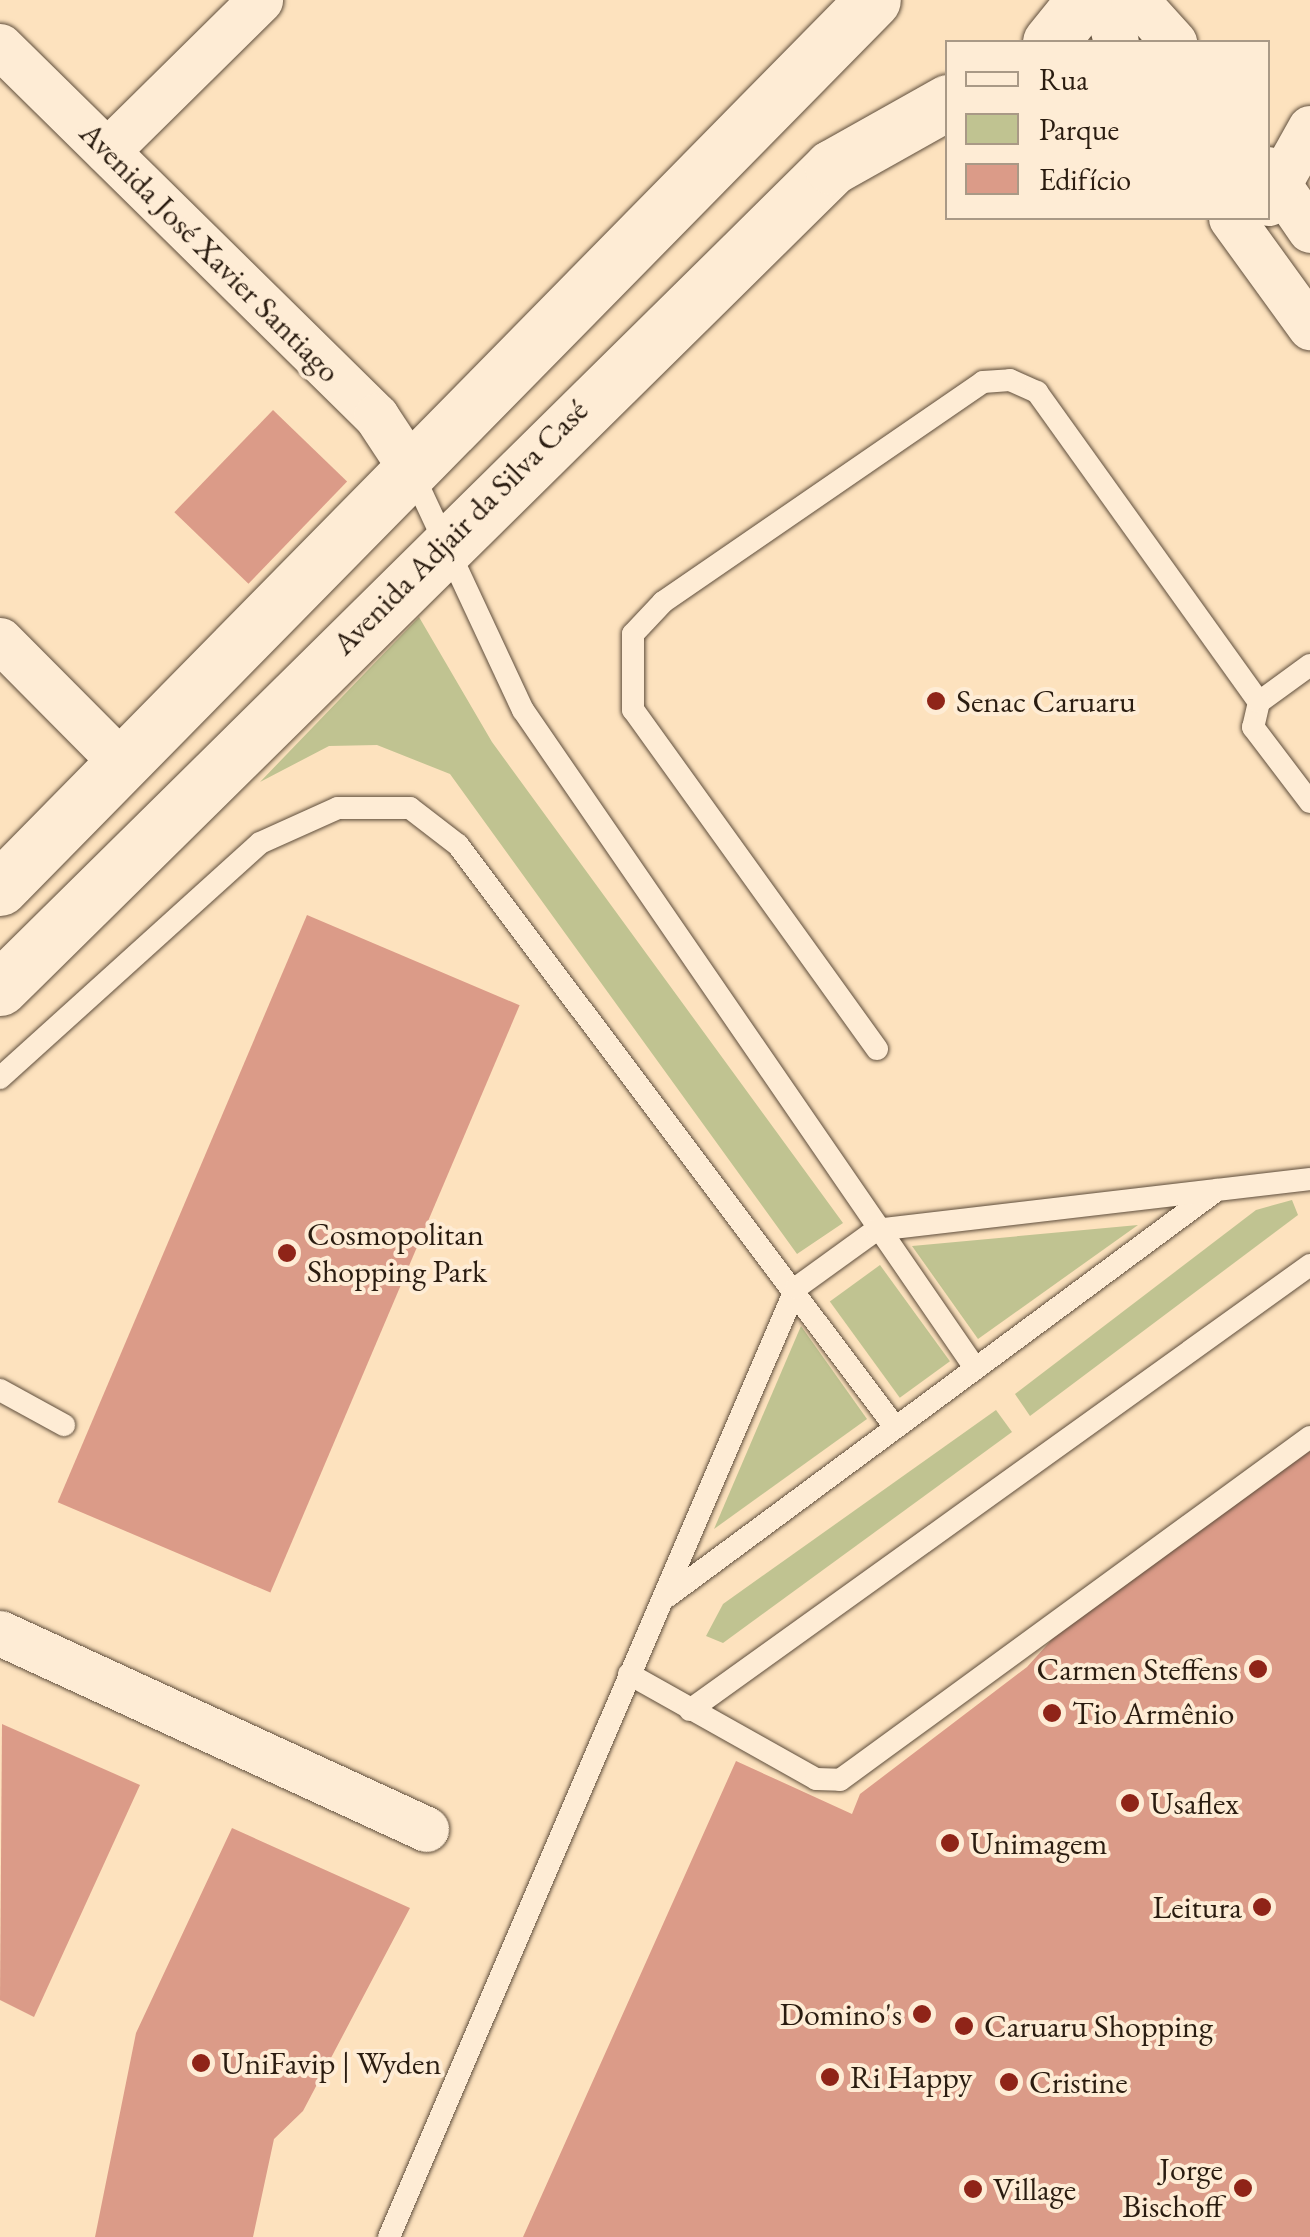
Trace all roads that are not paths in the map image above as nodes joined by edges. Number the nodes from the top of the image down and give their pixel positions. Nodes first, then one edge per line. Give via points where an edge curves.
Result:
1 (260, 0) edge
2 (873, 0) edge
3 (1084, 0) edge
4 (1105, 0) edge
5 (1136, 0) edge
6 (1052, 40) edge
7 (1115, 40) edge
8 (1172, 40) edge
9 (0, 46) edge
10 (945, 104) edge
11 (1310, 128) edge
12 (108, 151) junction
13 (1270, 187) edge
14 (1270, 211) edge
15 (1264, 220) edge
16 (1310, 230) edge
17 (1310, 327) edge
18 (409, 466) junction
19 (446, 540) junction
20 (0, 640) edge
21 (1310, 666) edge
22 (1259, 702) junction
23 (120, 762) junction
24 (1310, 802) edge
25 (0, 888) edge
26 (0, 988) edge
27 (878, 1049) dead end
28 (0, 1078) edge
29 (1310, 1180) edge
30 (1219, 1188) junction
31 (876, 1230) junction
32 (1310, 1265) edge
33 (796, 1288) junction
34 (973, 1365) junction
35 (0, 1390) edge
36 (892, 1422) junction
37 (64, 1425) dead end
38 (1310, 1436) edge
39 (666, 1598) junction
40 (0, 1632) edge
41 (629, 1674) junction
42 (690, 1710) junction
43 (426, 1829) dead end
44 (389, 2237) edge

1 - 12 street
2 - 18 main road
3 - 6 main road
4 - 7 street
5 - 8 street
9 - 12 street, Avenida José Xavier Santiago
10 - 19 main road, Avenida Adjair da Silva Casé via 832,167
11 - 13 street
12 - 18 street, Avenida José Xavier Santiago via 376,416
14 - 16 street
15 - 17 street
18 - 19 lane
18 - 23 main road
19 - 26 main road, Avenida Adjair da Silva Casé
19 - 31 lane via 523,710
20 - 23 street
21 - 22 lane
22 - 24 lane via 1253,727
22 - 27 lane via 1037,392 1010,380 983,382 663,602 633,634 632,710
23 - 25 main road
28 - 33 lane via 260,843 338,808 410,808 458,845
29 - 30 lane
30 - 31 lane
30 - 34 lane
31 - 33 lane
31 - 34 lane
32 - 42 lane
33 - 36 lane
33 - 39 lane
34 - 36 lane
35 - 37 lane
36 - 39 lane
38 - 42 lane via 840,1780 816,1779
39 - 41 lane
40 - 43 street
41 - 42 lane
41 - 44 lane

